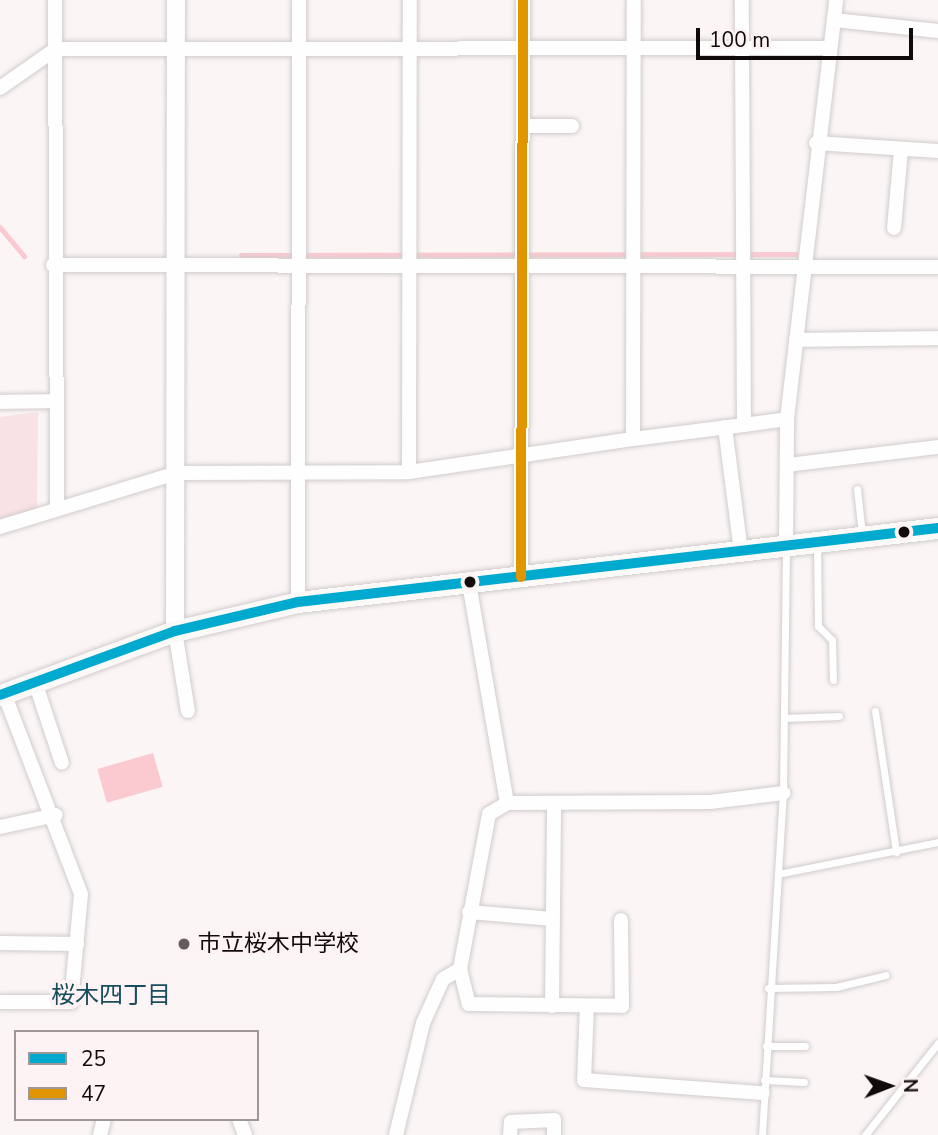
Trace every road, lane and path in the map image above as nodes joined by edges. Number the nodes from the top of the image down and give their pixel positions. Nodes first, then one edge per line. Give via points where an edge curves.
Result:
1 (55, 0) edge
2 (176, 0) edge
3 (299, 0) edge
4 (410, 0) edge
5 (523, 0) edge
6 (634, 0) edge
7 (743, 0) edge
8 (836, 0) edge
9 (834, 20) junction
10 (938, 31) edge
11 (523, 45) junction
12 (176, 46) junction
13 (298, 46) junction
14 (409, 46) junction
15 (634, 47) junction
16 (742, 47) junction
17 (827, 48) junction
18 (56, 49) junction
19 (0, 88) edge
20 (523, 126) junction
21 (572, 126) dead end
22 (816, 143) junction
23 (901, 149) junction
24 (938, 152) edge
25 (894, 228) dead end
26 (175, 262) junction
27 (410, 263) junction
28 (632, 263) junction
29 (523, 264) junction
30 (742, 264) junction
31 (802, 264) junction
32 (53, 265) junction
33 (296, 265) junction
34 (938, 267) edge
35 (938, 338) edge
36 (796, 340) junction
37 (56, 401) junction
38 (0, 402) edge
39 (787, 419) junction
40 (744, 425) junction
41 (725, 427) junction
42 (633, 439) junction
43 (938, 447) edge
44 (520, 457) junction
45 (786, 465) junction
46 (297, 472) junction
47 (409, 472) junction
48 (177, 473) junction
49 (856, 489) dead end
50 (57, 508) junction
51 (0, 527) edge
52 (938, 528) edge
53 (863, 537) junction
54 (817, 542) junction
55 (786, 546) junction
56 (741, 552) junction
57 (521, 577) junction
58 (468, 583) junction
59 (298, 602) junction
60 (175, 631) junction
61 (833, 680) dead end
62 (35, 682) junction
63 (2, 694) edge
64 (188, 711) dead end
65 (875, 711) dead end
66 (839, 716) dead end
67 (784, 718) junction
68 (62, 763) dead end
69 (783, 793) junction
70 (507, 803) junction
71 (554, 804) junction
72 (55, 815) junction
73 (0, 827) edge
74 (938, 842) edge
75 (896, 852) junction
76 (778, 874) junction
77 (469, 912) junction
78 (553, 919) junction
79 (621, 920) dead end
80 (0, 943) edge
81 (76, 944) junction
82 (460, 969) junction
83 (886, 975) dead end
84 (768, 988) junction
85 (0, 1002) edge
86 (552, 1006) junction
87 (587, 1006) junction
88 (938, 1043) edge
89 (766, 1046) junction
90 (805, 1046) dead end
91 (804, 1082) dead end
92 (763, 1087) junction
93 (396, 1135) edge
94 (510, 1135) edge
95 (554, 1135) edge
96 (762, 1135) edge
97 (865, 1135) edge

1 - 18 street
2 - 12 street
3 - 13 street
4 - 14 street
5 - 11 street
6 - 15 street
7 - 16 street
8 - 9 street
9 - 10 street
9 - 17 street
11 - 14 street
11 - 15 street
11 - 20 street
12 - 13 street
12 - 18 street
12 - 26 street
13 - 14 street
13 - 33 street
14 - 27 street
15 - 16 street
15 - 28 street
16 - 17 street
16 - 30 street
17 - 22 street
18 - 19 street
18 - 32 street
20 - 21 street
20 - 29 street
22 - 23 street
22 - 31 street
23 - 24 street
23 - 25 street
26 - 32 street
26 - 33 street
26 - 48 street
27 - 29 street
27 - 33 street
27 - 47 street
28 - 29 street
28 - 30 street
28 - 42 street
29 - 44 street
30 - 31 street
30 - 40 street
31 - 34 street
31 - 36 street
32 - 37 street
33 - 46 street
35 - 36 street
36 - 39 street
37 - 38 street
37 - 50 street
39 - 40 street
39 - 45 street
40 - 41 street
41 - 42 street
41 - 56 street
42 - 44 street
43 - 45 street
44 - 47 street
44 - 57 street
45 - 55 street
46 - 47 street
46 - 48 street
46 - 59 street
48 - 50 street
48 - 60 street
49 - 53 lane
50 - 51 street
52 - 53 main road
53 - 54 main road
54 - 55 main road
54 - 61 lane via 818,626 832,640
55 - 56 main road
55 - 67 lane
56 - 57 main road
57 - 58 main road
58 - 59 main road
58 - 70 street
59 - 60 main road
60 - 62 main road
60 - 64 street
62 - 63 main road
62 - 68 street
63 - 72 street via 37,789
65 - 75 lane
66 - 67 lane
67 - 69 lane
69 - 71 street via 710,802
69 - 76 lane
70 - 71 street
70 - 77 street via 489,814
71 - 78 street
72 - 73 street
72 - 81 street via 81,894
74 - 75 lane
75 - 76 lane
76 - 84 lane
77 - 78 street
77 - 82 street
78 - 86 street
79 - 87 street via 622,1006
80 - 81 street
81 - 85 street via 71,1002
82 - 86 street via 469,1004
82 - 93 street via 443,979 423,1023
83 - 84 lane via 836,987
84 - 89 lane
86 - 87 street
87 - 92 street via 584,1080
88 - 97 lane
89 - 90 lane
89 - 92 lane
91 - 92 lane
92 - 96 lane
94 - 95 street via 511,1122 554,1120

